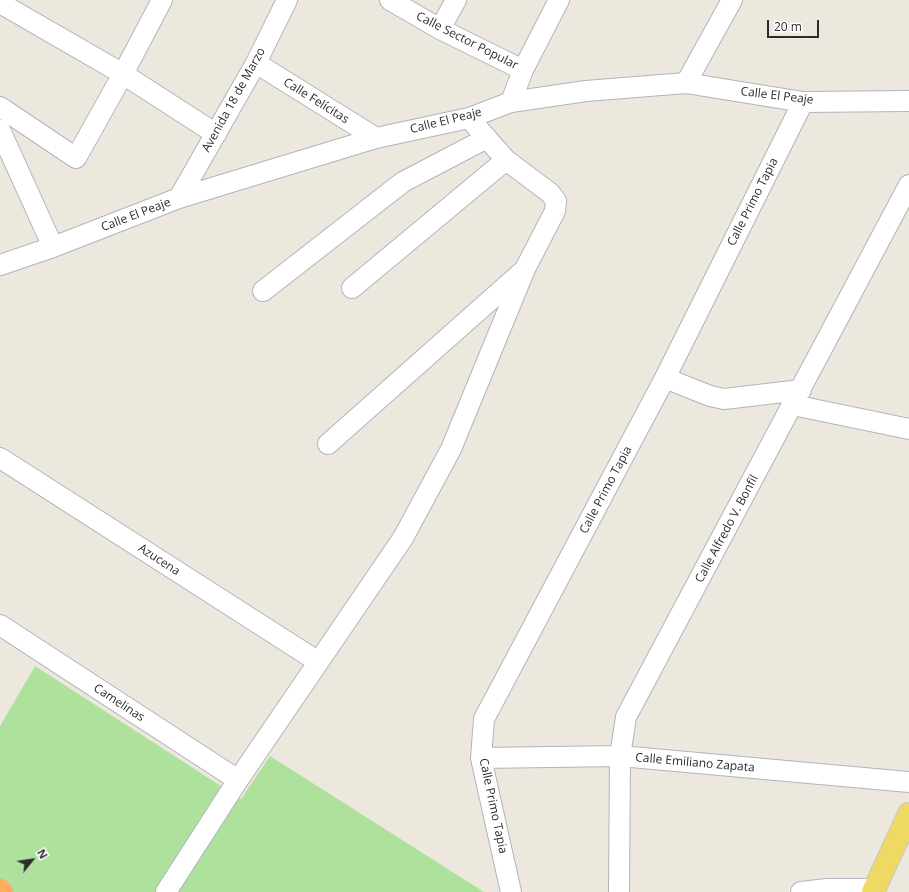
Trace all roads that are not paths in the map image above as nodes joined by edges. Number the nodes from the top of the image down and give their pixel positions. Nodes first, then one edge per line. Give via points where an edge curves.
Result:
1 (162, 0) edge
2 (286, 0) edge
3 (390, 0) edge
4 (456, 0) edge
5 (559, 0) edge
6 (732, 0) edge
7 (0, 3) edge
8 (440, 29) junction
9 (256, 63) junction
10 (523, 70) junction
11 (123, 74) junction
12 (686, 83) junction
13 (909, 101) edge
14 (511, 102) junction
15 (803, 102) junction
16 (0, 107) edge
17 (468, 118) junction
18 (0, 130) edge
19 (216, 134) junction
20 (376, 138) junction
21 (487, 138) junction
22 (506, 160) junction
23 (909, 185) edge
24 (179, 198) junction
25 (53, 247) junction
26 (0, 264) edge
27 (524, 269) junction
28 (352, 288) dead end
29 (263, 291) dead end
30 (665, 378) junction
31 (797, 397) junction
32 (909, 429) edge
33 (328, 444) dead end
34 (0, 458) edge
35 (0, 626) edge
36 (318, 661) junction
37 (620, 756) junction
38 (481, 758) junction
39 (238, 780) junction
40 (909, 782) edge
41 (909, 814) edge
42 (0, 890) edge
43 (874, 890) edge
44 (2, 892) edge
45 (166, 892) edge
46 (511, 892) edge
47 (619, 892) edge
48 (801, 892) edge

1 - 11 street
2 - 9 street, Avenida 18 de Marzo
3 - 8 street, Calle Sector Popular
4 - 8 street
5 - 10 street
6 - 12 street
7 - 11 street
8 - 10 street, Calle Sector Popular
9 - 19 street, Avenida 18 de Marzo
9 - 20 street, Calle Felícitas
10 - 14 street
11 - 16 street via 76,158
11 - 19 street
12 - 14 street, Calle El Peaje via 586,91
12 - 15 street, Calle El Peaje
13 - 15 street, Calle El Peaje
14 - 17 street, Calle El Peaje
15 - 30 street, Calle Primo Tapia
17 - 20 street, Calle El Peaje
17 - 21 street
18 - 25 street
19 - 24 street, Avenida 18 de Marzo
20 - 24 street, Calle El Peaje
21 - 22 street
21 - 29 street via 403,182
22 - 27 street via 550,193 556,201 555,211
22 - 28 street
23 - 31 street, Calle Alfredo V. Bonfil
24 - 25 street, Calle El Peaje
25 - 26 street, Calle El Peaje
27 - 33 street
27 - 36 street via 451,450 403,538
30 - 31 street via 724,399
30 - 38 street, Calle Primo Tapia via 484,719
31 - 32 street
31 - 37 street, Calle Alfredo V. Bonfil via 626,718
34 - 36 street, Azucena
35 - 39 street, Camelinas
36 - 39 street
37 - 38 street, Calle Emiliano Zapata
37 - 40 street, Calle Emiliano Zapata
37 - 47 street, Calle Alfredo V. Bonfil
38 - 46 street, Calle Primo Tapia
39 - 45 street
41 - 43 main road
42 - 44 highway
43 - 48 street via 827,889

